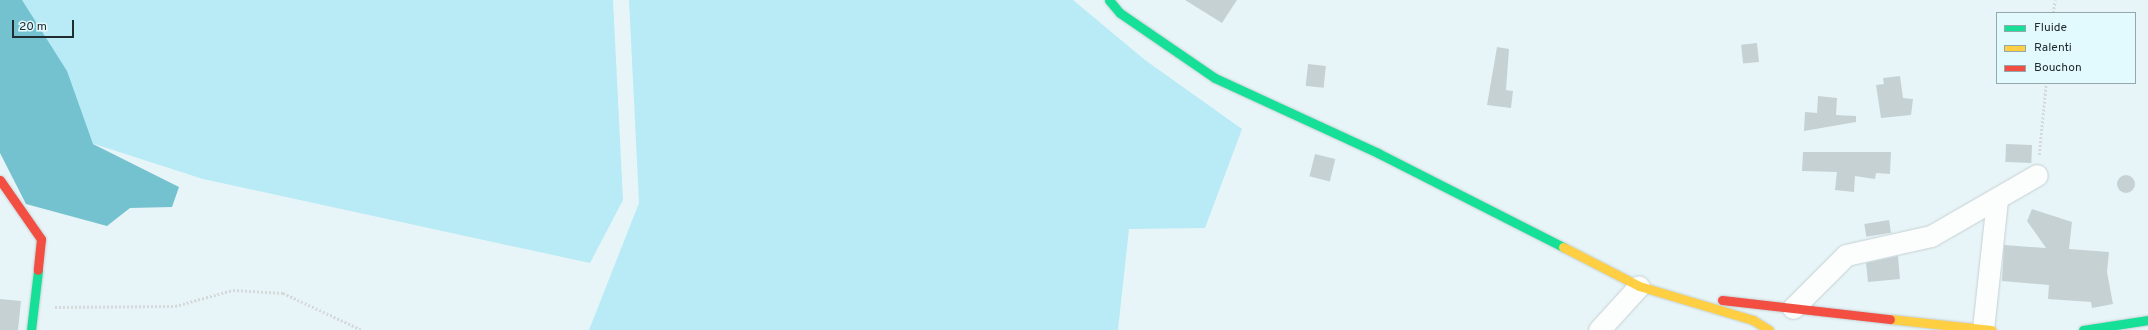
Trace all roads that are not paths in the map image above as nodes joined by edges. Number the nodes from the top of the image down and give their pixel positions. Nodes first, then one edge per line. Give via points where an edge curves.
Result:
1 (1108, 0) edge
2 (2037, 175) road end
3 (0, 180) edge
4 (1997, 200) junction
5 (1639, 286) junction
6 (1667, 295) junction
7 (1793, 308) junction
8 (2148, 320) edge
9 (31, 330) edge
10 (1599, 330) edge
11 (1769, 330) edge
12 (1987, 330) edge
13 (2084, 330) edge

1 - 5 street via 1120,13 1215,78 1378,152
2 - 4 street
3 - 9 street via 41,238 31,307
4 - 7 street via 1931,236 1846,255
4 - 12 street
5 - 6 street
5 - 10 street
6 - 7 street
6 - 11 street via 1753,320
7 - 12 street
8 - 13 street

